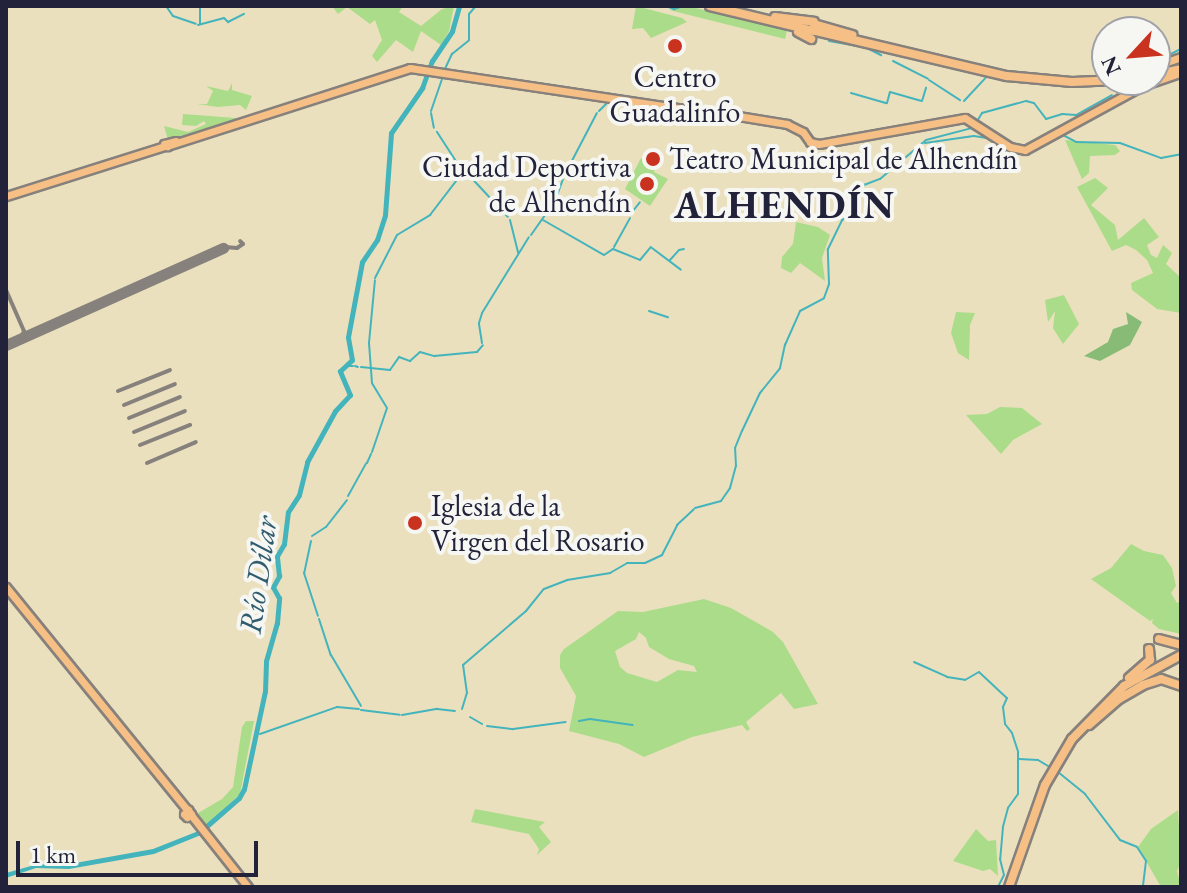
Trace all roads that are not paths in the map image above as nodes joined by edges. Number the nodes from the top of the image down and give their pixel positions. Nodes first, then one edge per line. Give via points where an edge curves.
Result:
1 (710, 6) edge
2 (722, 6) edge
3 (765, 18) junction
4 (814, 30) junction
5 (1091, 78) edge
6 (1091, 81) edge
7 (1122, 96) edge
8 (6, 196) edge
9 (11, 592) edge
10 (1159, 639) dead end
11 (1181, 645) edge
12 (1149, 649) dead end
13 (1181, 658) edge
14 (1181, 686) edge
15 (1088, 723) junction
16 (248, 887) edge
17 (1012, 887) edge

1 - 3 highway
2 - 3 highway
3 - 4 highway
3 - 4 highway
4 - 5 highway via 1023,76
4 - 6 highway via 1020,78
7 - 8 main road via 1026,150 1010,147 975,122 954,119 814,146 799,131 725,115 403,68
9 - 16 main road
10 - 11 highway
12 - 15 highway via 1149,662
13 - 15 highway via 1124,686
14 - 15 highway via 1161,679 1143,685
15 - 17 highway via 1055,771

